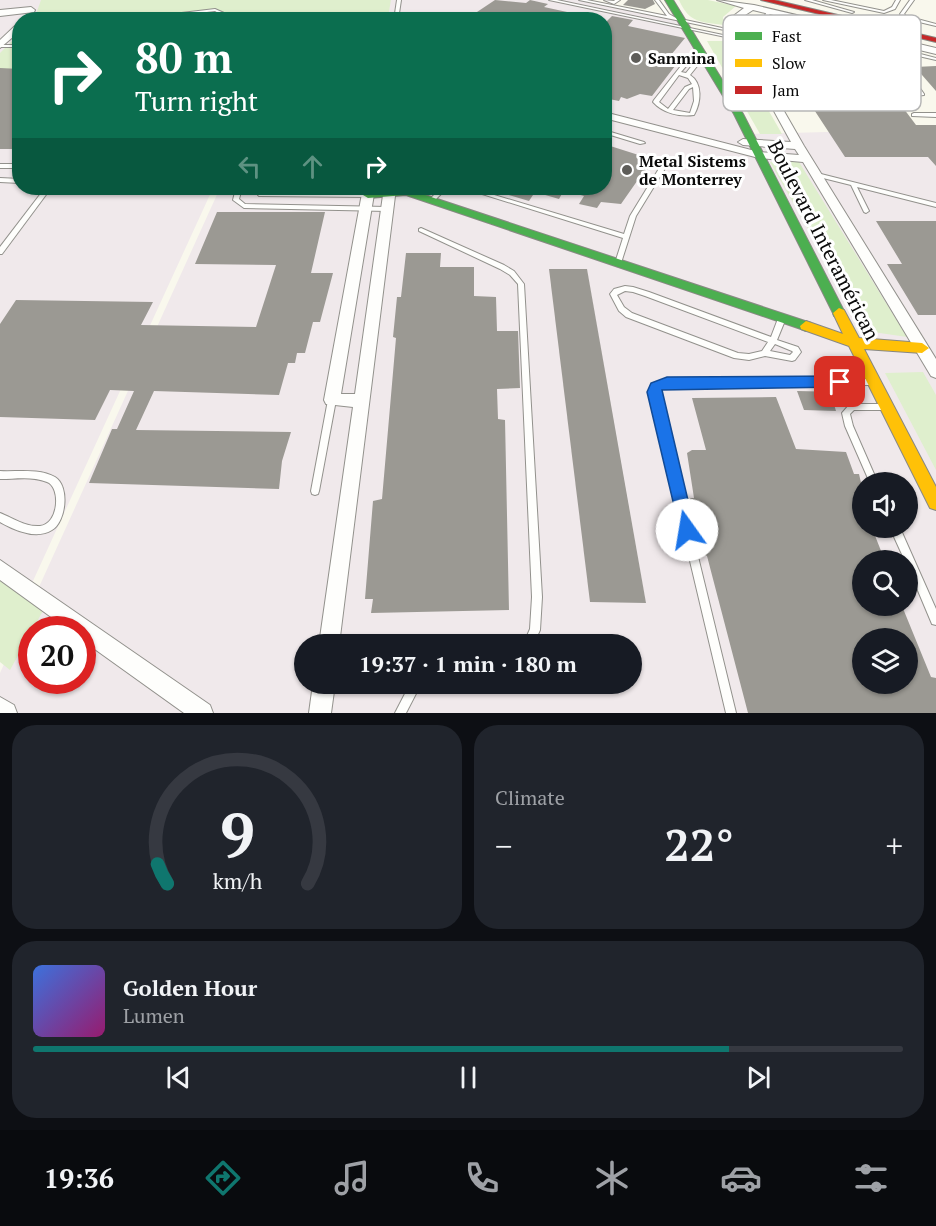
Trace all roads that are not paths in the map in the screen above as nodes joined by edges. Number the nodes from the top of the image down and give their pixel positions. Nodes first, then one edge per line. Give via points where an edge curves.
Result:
1 (34, 0) edge
2 (551, 0) edge
3 (581, 0) edge
4 (606, 0) edge
5 (618, 0) edge
6 (657, 0) edge
7 (669, 0) edge
8 (721, 0) edge
9 (799, 0) edge
10 (807, 0) edge
11 (825, 0) edge
12 (898, 0) edge
13 (912, 0) edge
14 (767, 8) edge
15 (609, 9) junction
16 (31, 10) joint
17 (197, 12) edge
18 (220, 12) edge
19 (852, 12) junction
20 (0, 13) edge
21 (738, 15) edge
22 (793, 15) edge
23 (804, 15) edge
24 (865, 15) edge
25 (903, 15) edge
26 (921, 21) edge
27 (686, 25) junction
28 (936, 25) edge
29 (921, 28) edge
30 (936, 31) edge
31 (723, 32) edge
32 (723, 32) edge
33 (921, 37) edge
34 (936, 40) edge
35 (921, 47) edge
36 (936, 51) edge
37 (921, 55) edge
38 (706, 59) junction
39 (936, 59) edge
40 (678, 73) junction
41 (687, 75) junction
42 (693, 85) junction
43 (723, 90) edge
44 (612, 108) edge
45 (670, 110) junction
46 (735, 111) edge
47 (779, 111) edge
48 (914, 115) dead end
49 (936, 116) edge
50 (612, 117) edge
51 (612, 134) edge
52 (642, 143) dead end
53 (799, 146) junction
54 (756, 150) junction
55 (807, 159) junction
56 (666, 162) dead end
57 (817, 175) junction
58 (853, 184) junction
59 (43, 195) edge
60 (237, 195) edge
61 (261, 195) dead end
62 (389, 195) edge
63 (416, 195) edge
64 (437, 195) edge
65 (489, 195) edge
66 (367, 197) edge
67 (432, 200) junction
68 (936, 205) edge
69 (387, 209) junction
70 (866, 211) dead end
71 (421, 230) dead end
72 (627, 237) junction
73 (0, 252) edge
74 (618, 263) junction
75 (782, 318) junction
76 (773, 341) junction
77 (856, 343) junction
78 (922, 348) junction
79 (765, 353) junction
80 (936, 372) edge
81 (876, 382) junction
82 (332, 400) junction
83 (362, 401) junction
84 (888, 407) junction
85 (869, 472) edge
86 (0, 475) edge
87 (315, 491) dead end
88 (936, 504) edge
89 (0, 517) edge
90 (899, 538) edge
91 (0, 568) edge
92 (936, 620) edge
93 (330, 634) edge
94 (533, 634) edge
95 (323, 694) edge
96 (410, 694) edge
97 (0, 708) edge
98 (6, 713) edge
99 (202, 713) edge
100 (320, 713) edge
101 (400, 713) edge
102 (731, 713) edge

1 - 16 street
2 - 15 lane
3 - 15 lane
4 - 5 lane
6 - 27 lane via 668,15
7 - 27 main road, Boulevard Interamérican
8 - 14 street
9 - 19 main road
10 - 19 lane
11 - 12 lane via 884,12 894,8
13 - 25 lane
14 - 21 street
14 - 22 street
14 - 23 main road
15 - 27 lane
16 - 20 street
17 - 18 lane
19 - 24 main road
26 - 28 lane
27 - 31 lane
27 - 32 lane
27 - 38 main road, Boulevard Interamérican
29 - 30 main road
33 - 34 main road
35 - 36 street
37 - 39 lane
38 - 40 lane via 688,61
38 - 41 lane
38 - 43 main road, Boulevard Interamérican
40 - 41 lane
40 - 45 lane via 656,102
41 - 42 lane via 693,79
42 - 45 lane
42 - 45 lane via 697,99 693,112
44 - 54 street
46 - 54 main road, Boulevard Interamérican
47 - 53 street, Boulevard Interamérican
48 - 49 lane
50 - 54 street
51 - 52 lane
53 - 54 street
53 - 55 street, Boulevard Interamérican
54 - 55 street
54 - 77 main road, Boulevard Interamérican
55 - 57 street, Boulevard Interamérican
56 - 72 lane via 633,216
57 - 58 lane
57 - 78 street, Boulevard Interamérican
58 - 68 lane
58 - 70 lane
59 - 73 lane
60 - 66 lane via 236,200 244,206
61 - 66 lane
62 - 69 street
63 - 67 main road
64 - 67 lane
65 - 72 lane
66 - 69 lane
66 - 82 street
67 - 74 main road
69 - 83 street
71 - 94 lane via 502,267 521,284 537,597
72 - 74 lane
74 - 75 main road
75 - 76 lane
75 - 77 main road
76 - 79 lane
76 - 79 lane via 796,352 787,359
76 - 79 lane via 627,288 613,294 629,315 738,356
77 - 78 main road
77 - 81 main road, Boulevard Interamérican
78 - 80 street, Boulevard Interamérican
81 - 84 main road, Boulevard Interamérican
81 - 102 lane via 667,383 656,387 654,392
82 - 83 street
82 - 87 lane
83 - 93 street
84 - 85 lane via 852,407 846,413
84 - 88 main road, Boulevard Interamérican
86 - 89 lane via 47,478 55,482 60,503 53,526 46,529 24,530
90 - 92 lane
91 - 99 street
95 - 100 street
96 - 101 lane
97 - 98 street

